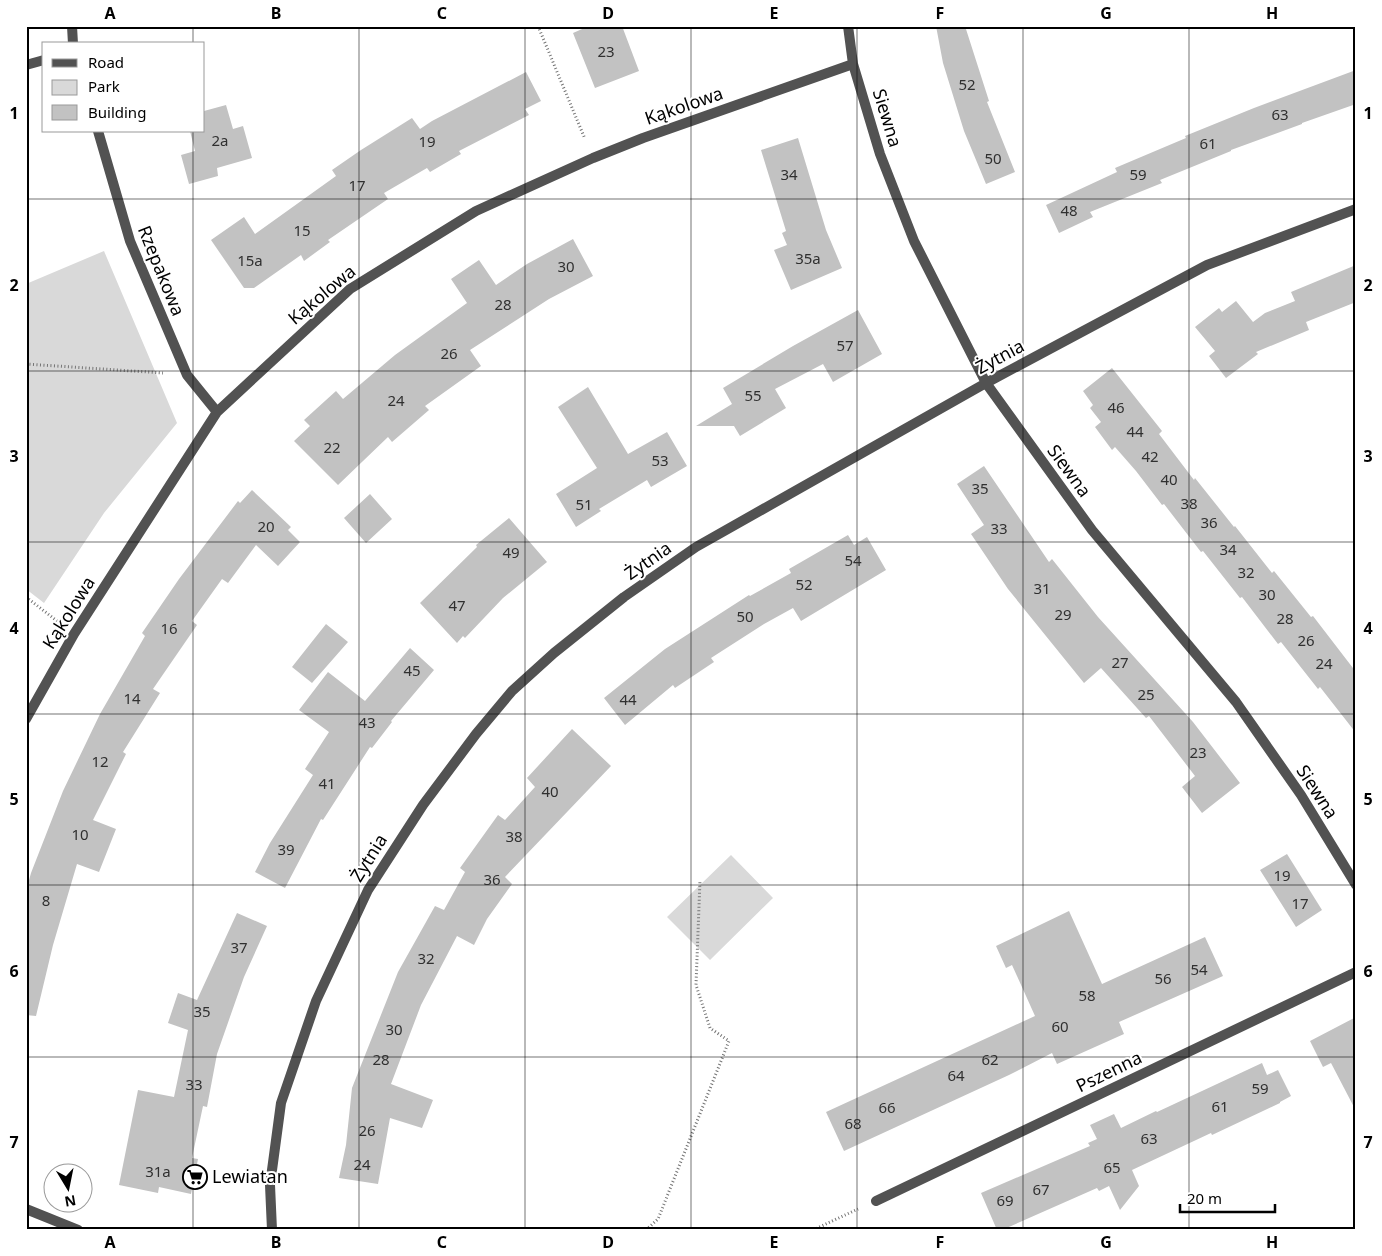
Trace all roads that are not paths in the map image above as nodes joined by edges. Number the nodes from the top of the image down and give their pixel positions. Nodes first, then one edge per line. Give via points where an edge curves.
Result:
1 (72, 26) edge
2 (848, 26) edge
3 (74, 42) edge
4 (42, 61) edge
5 (853, 64) junction
6 (26, 65) edge
7 (98, 132) edge
8 (1356, 209) edge
9 (986, 383) junction
10 (216, 412) junction
11 (26, 718) edge
12 (1356, 886) edge
13 (1356, 972) edge
14 (876, 1201) road end
15 (26, 1210) edge
16 (78, 1230) edge
17 (272, 1230) edge

1 - 3 street
2 - 5 street, Siewna
4 - 6 street
5 - 9 street, Siewna via 880,154 914,242
5 - 10 street, Kąkolowa via 643,138 476,210 350,288
7 - 10 street, Rzepakowa via 130,241 188,375
8 - 9 street, Żytnia via 1207,265
9 - 12 street, Siewna via 1092,530 1236,702 1301,795
9 - 17 street, Żytnia via 696,547 624,597 512,691 422,805 368,890 316,1000 281,1103 270,1185
10 - 11 street, Kąkolowa via 74,634
13 - 14 street, Pszenna
15 - 16 street

